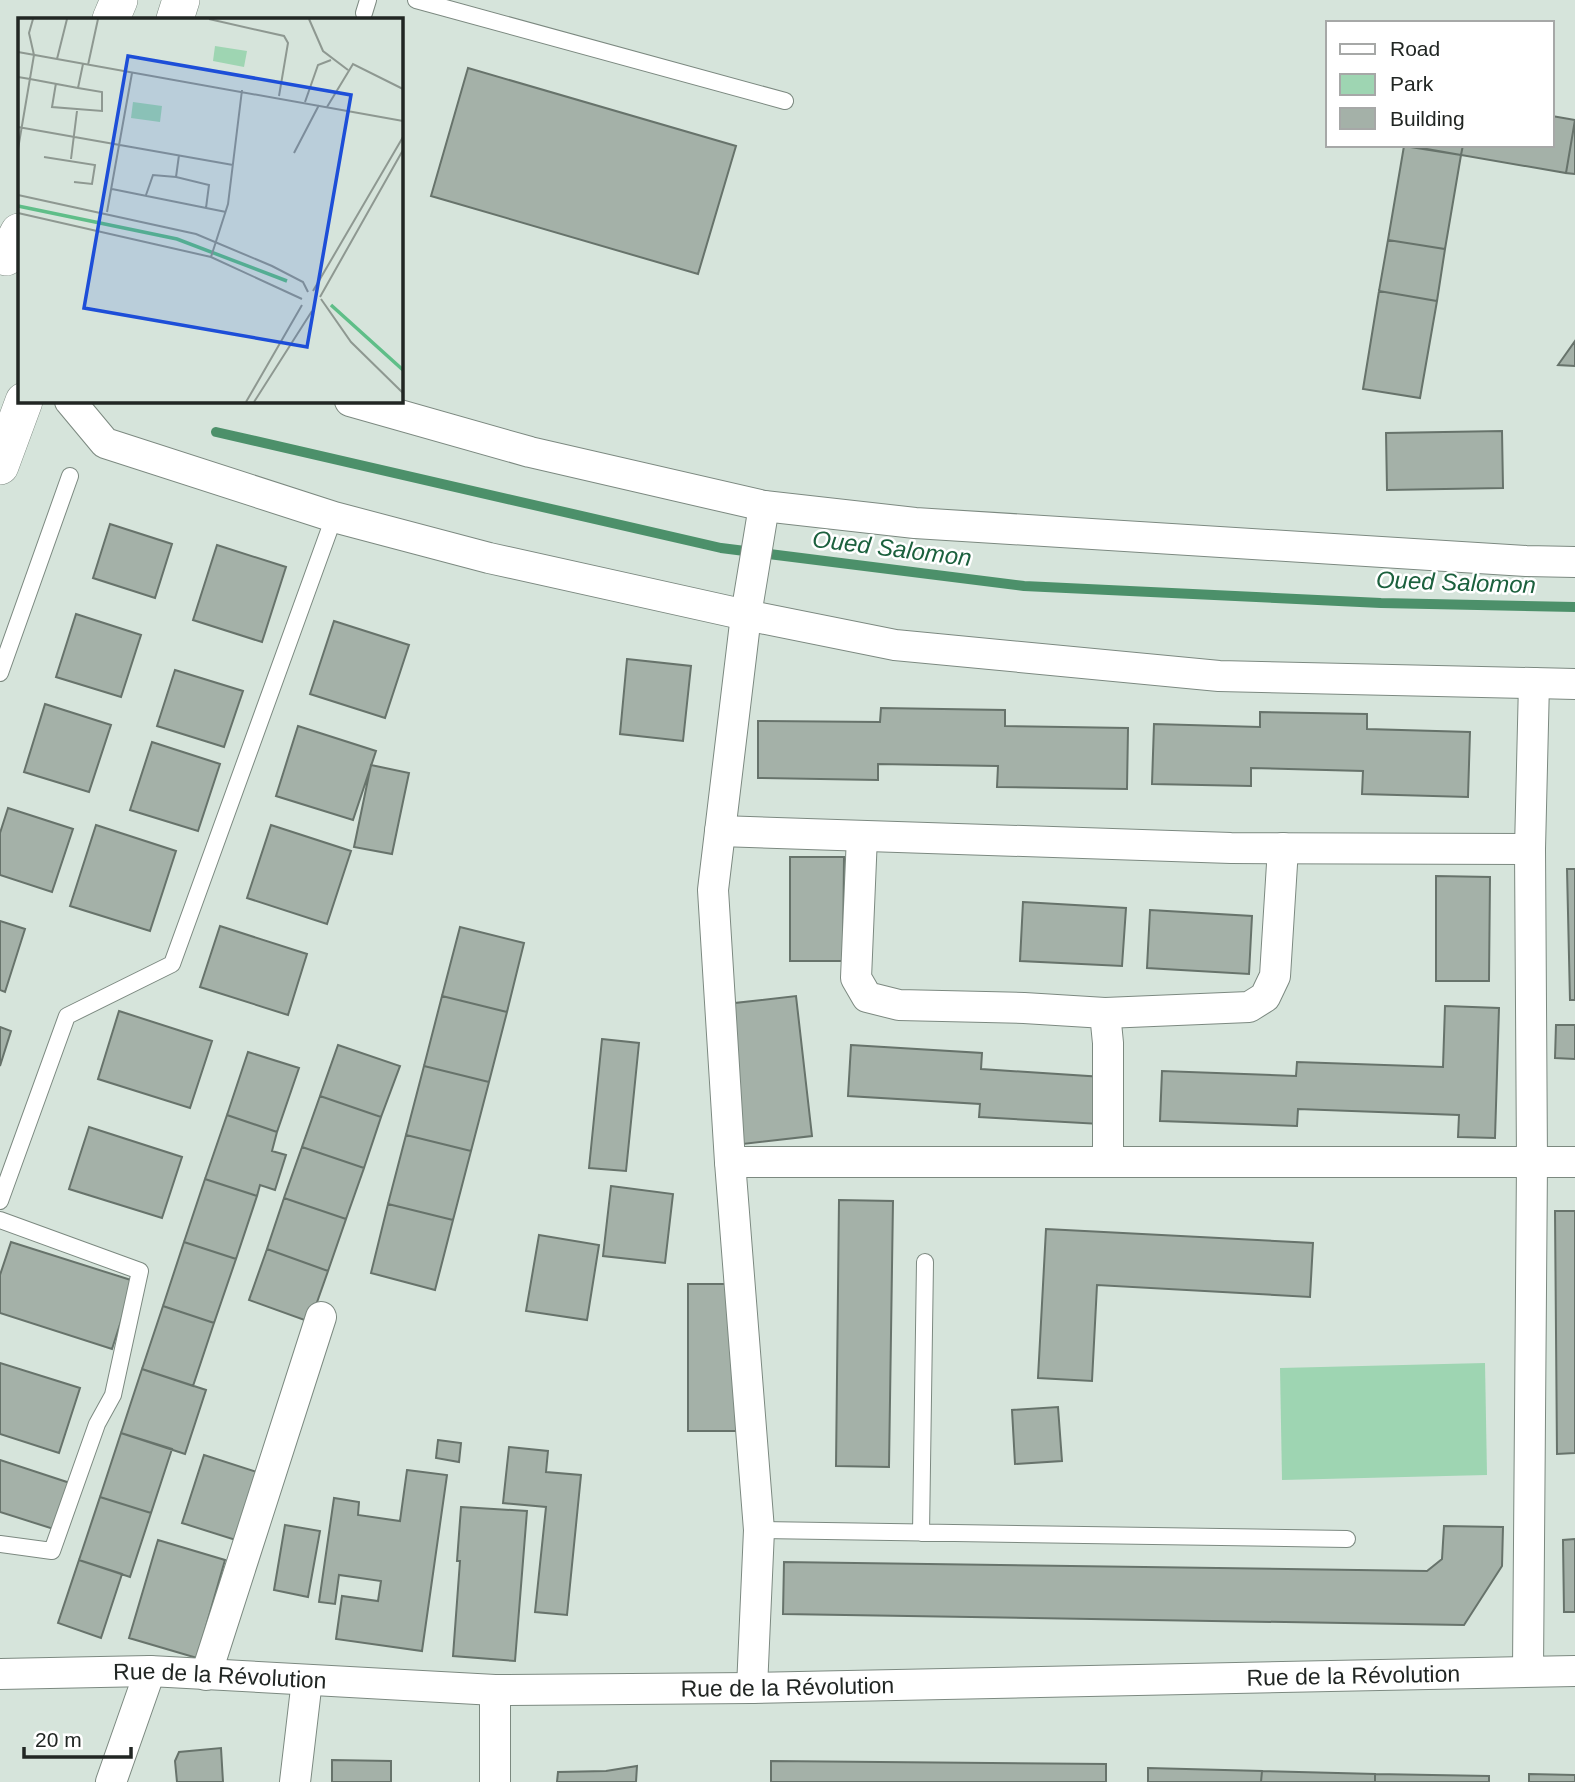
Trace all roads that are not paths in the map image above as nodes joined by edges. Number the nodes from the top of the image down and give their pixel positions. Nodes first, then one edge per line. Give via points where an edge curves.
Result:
1 (119, 0) edge
2 (181, 0) edge
3 (416, 0) edge
4 (111, 18) edge
5 (175, 18) edge
6 (785, 101) dead end
7 (0, 387) edge
8 (18, 391) edge
9 (24, 402) edge
10 (71, 402) edge
11 (354, 402) edge
12 (0, 466) edge
13 (70, 476) dead end
14 (764, 506) junction
15 (334, 517) junction
16 (1575, 562) edge
17 (746, 615) junction
18 (0, 673) edge
19 (1534, 683) junction
20 (1575, 684) edge
21 (720, 831) junction
22 (862, 836) junction
23 (1283, 848) junction
24 (1530, 849) junction
25 (1105, 1013) junction
26 (730, 1162) junction
27 (1108, 1162) junction
28 (1532, 1162) junction
29 (1575, 1162) edge
30 (0, 1201) edge
31 (0, 1220) edge
32 (925, 1262) dead end
33 (321, 1317) dead end
34 (759, 1530) junction
35 (921, 1533) junction
36 (1347, 1539) dead end
37 (0, 1544) edge
38 (150, 1671) junction
39 (1528, 1671) junction
40 (1575, 1671) edge
41 (0, 1674) edge
42 (206, 1675) junction
43 (307, 1680) junction
44 (752, 1688) junction
45 (495, 1690) junction
46 (111, 1782) edge
47 (295, 1782) edge
48 (495, 1782) edge

1 - 4 street
2 - 5 street
3 - 6 lane
7 - 8 street
9 - 12 street
10 - 15 street via 105,443
11 - 14 street via 530,452
13 - 18 lane
14 - 16 street via 915,523
14 - 17 street
15 - 17 street via 489,558
15 - 30 lane via 172,964 67,1016
17 - 19 street via 895,645 1219,676
17 - 21 street
19 - 20 street
19 - 24 street
21 - 22 street
21 - 26 street via 713,890
22 - 23 street
22 - 25 street via 856,978 867,997 900,1006
23 - 24 street
23 - 25 street via 1275,976 1265,997 1249,1007
24 - 28 street
25 - 27 street
26 - 27 street
26 - 34 street
27 - 28 street
28 - 29 street
28 - 39 street
31 - 37 lane via 140,1270 113,1395 97,1424 52,1551
32 - 35 lane
33 - 42 street
34 - 35 lane
34 - 44 street
35 - 36 lane
38 - 41 street, Rue de la Révolution
38 - 42 street, Rue de la Révolution
38 - 46 street
39 - 40 street, Rue de la Révolution
39 - 44 street, Rue de la Révolution
42 - 43 street, Rue de la Révolution
43 - 45 street, Rue de la Révolution
43 - 47 street
44 - 45 street, Rue de la Révolution
45 - 48 street

